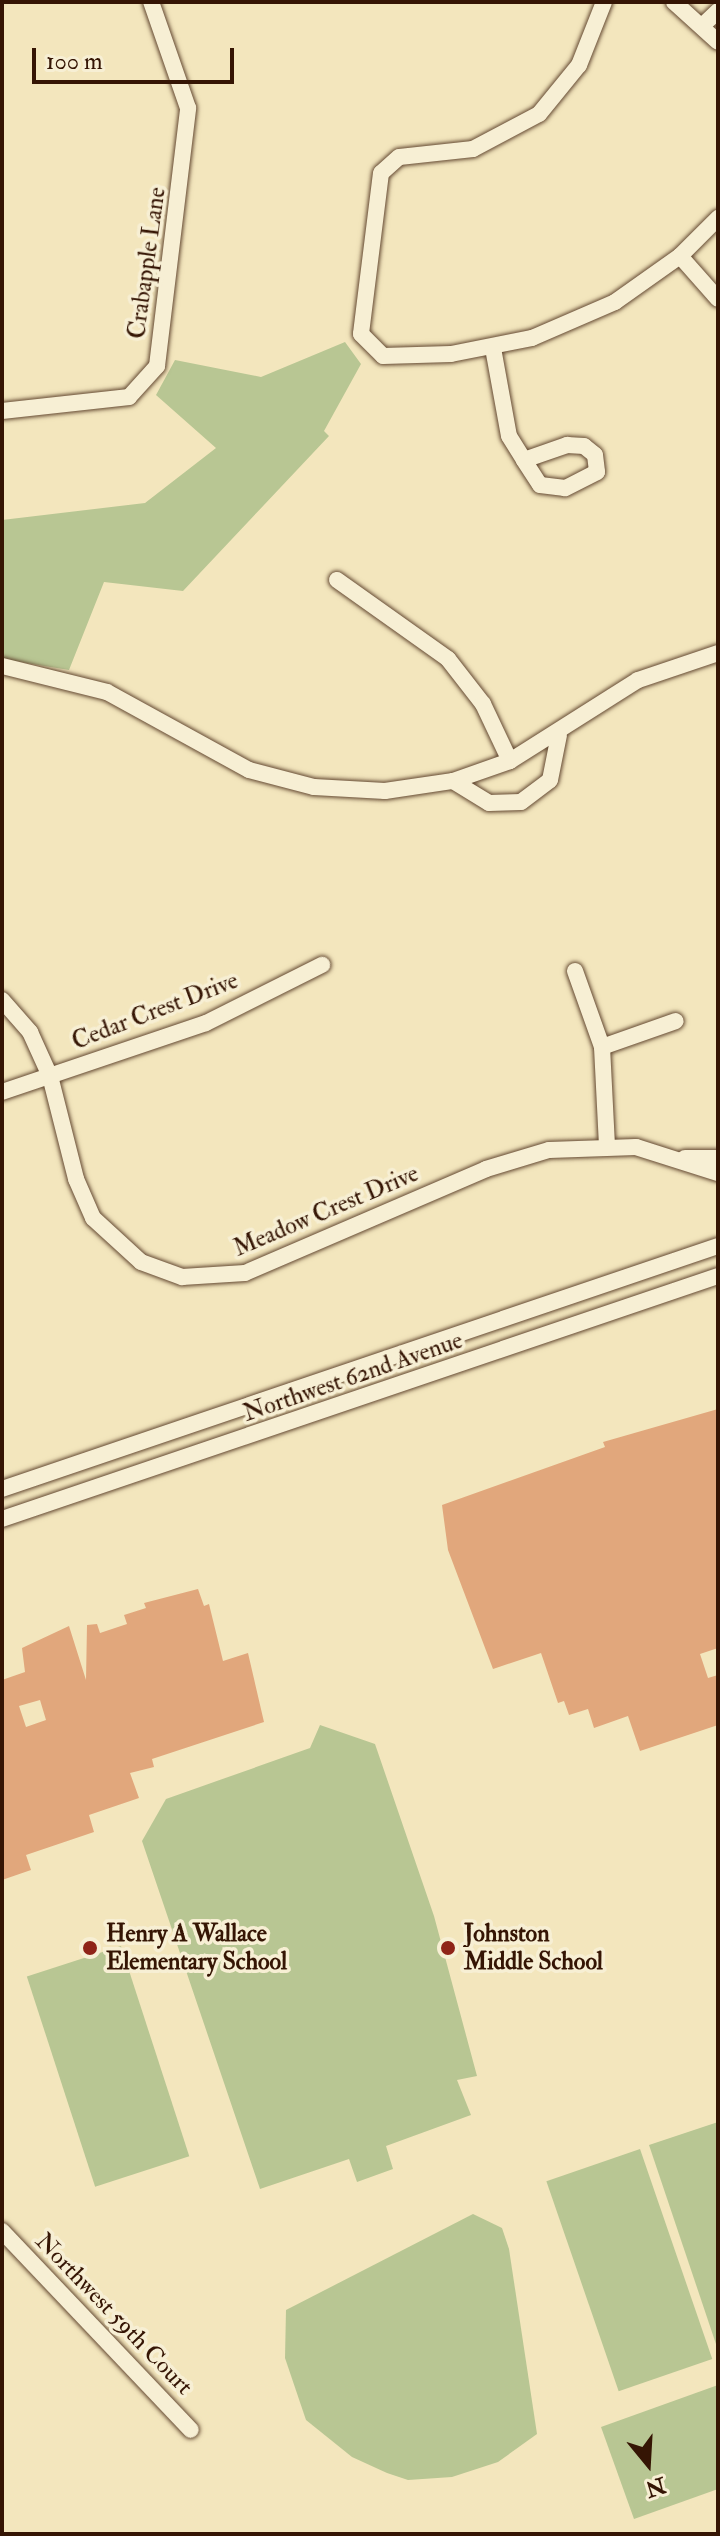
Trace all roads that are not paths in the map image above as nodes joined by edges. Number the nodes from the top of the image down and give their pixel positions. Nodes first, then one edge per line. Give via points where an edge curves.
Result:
1 (151, 2) edge
2 (604, 2) edge
3 (674, 2) edge
4 (718, 11) edge
5 (703, 25) junction
6 (718, 42) edge
7 (718, 218) edge
8 (680, 256) junction
9 (718, 299) edge
10 (493, 348) junction
11 (2, 411) edge
12 (524, 460) dead end
13 (337, 580) dead end
14 (718, 653) edge
15 (2, 666) edge
16 (559, 735) junction
17 (510, 761) junction
18 (453, 781) junction
19 (322, 965) dead end
20 (575, 971) dead end
21 (2, 1000) edge
22 (676, 1021) dead end
23 (602, 1047) junction
24 (50, 1076) junction
25 (2, 1092) edge
26 (607, 1146) junction
27 (685, 1158) junction
28 (718, 1158) edge
29 (718, 1173) edge
30 (718, 1246) edge
31 (718, 1276) edge
32 (2, 1489) edge
33 (2, 1519) edge
34 (2, 2231) edge
35 (191, 2430) dead end

1 - 11 street, Crabapple Lane via 188,108 157,366 141,392 129,397
2 - 10 street via 579,65 539,114 473,149 399,157 381,173 361,320 368,346 383,356
3 - 5 street
4 - 5 street
5 - 6 street
7 - 8 street
8 - 9 street
8 - 10 street via 575,322
10 - 12 street via 509,436
13 - 17 street via 448,659 483,704
14 - 16 street via 638,680
15 - 18 street via 107,692 220,758 281,780 350,791
16 - 17 street
16 - 18 street via 550,780 521,802 489,803
17 - 18 street
19 - 24 street, Cedar Crest Drive via 206,1023
20 - 23 street
21 - 24 street, Meadow Crest Drive via 30,1032
22 - 23 street
23 - 26 street
24 - 25 street, Cedar Crest Drive
24 - 26 street, Meadow Crest Drive via 93,1218 141,1262 182,1277 225,1277 259,1268 517,1157
26 - 27 street, Meadow Crest Drive
27 - 28 street, Meadow Crest Drive
27 - 29 street, Meadow Crest Drive
30 - 32 street, Northwest 62nd Avenue
31 - 33 street, Northwest 62nd Avenue
34 - 35 street, Northwest 59th Court

